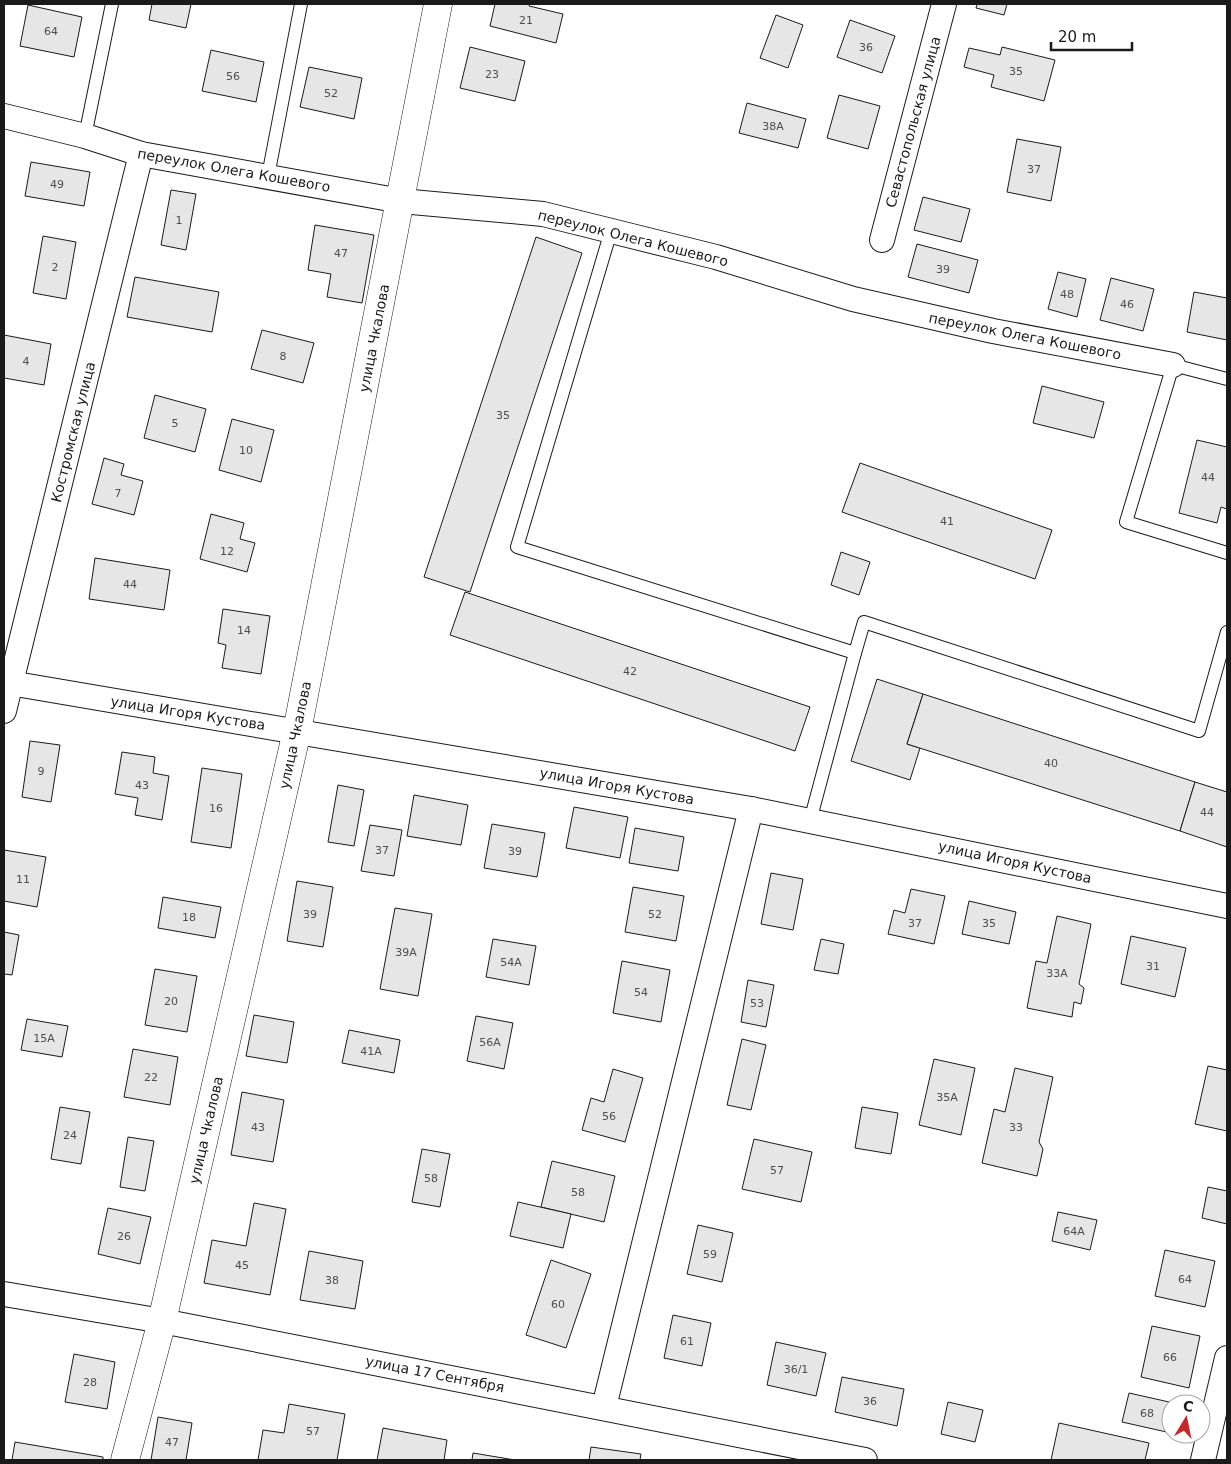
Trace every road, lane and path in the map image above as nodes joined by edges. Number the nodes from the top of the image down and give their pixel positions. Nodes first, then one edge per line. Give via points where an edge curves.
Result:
1 (112, 4) edge
2 (301, 4) edge
3 (438, 4) edge
4 (944, 4) edge
5 (4, 116) edge
6 (85, 136) junction
7 (141, 154) junction
8 (268, 176) junction
9 (401, 201) junction
10 (611, 231) junction
11 (882, 240) dead end
12 (1173, 365) junction
13 (1227, 379) edge
14 (1227, 553) edge
15 (1227, 632) edge
16 (855, 653) junction
17 (7, 682) edge
18 (4, 711) edge
19 (297, 731) junction
20 (750, 809) junction
21 (810, 821) junction
22 (1227, 906) edge
23 (4, 1294) edge
24 (162, 1321) junction
25 (1227, 1358) edge
26 (604, 1407) junction
27 (809, 1454) edge
28 (126, 1460) edge
29 (865, 1460) edge
30 (1203, 1460) edge

1 - 6 lane
2 - 8 lane
3 - 9 street, улица Чкалова
4 - 11 street, Севастопольская улица
5 - 6 street, переулок Олега Кошевого
6 - 7 street, переулок Олега Кошевого
7 - 8 street, переулок Олега Кошевого
7 - 17 street, Костромская улица
8 - 9 street, переулок Олега Кошевого
9 - 10 street, переулок Олега Кошевого via 543,214
9 - 19 street, улица Чкалова
10 - 12 street, переулок Олега Кошевого via 716,257 853,299 993,331
10 - 16 lane via 517,547
12 - 13 lane, переулок Олега Кошевого
12 - 14 lane via 1126,522
15 - 16 lane via 1199,731 864,622
16 - 21 lane
17 - 18 street, Костромская улица
17 - 19 street, улица Игоря Кустова
19 - 20 street, улица Игоря Кустова
19 - 24 street, улица Чкалова
20 - 21 street, улица Игоря Кустова
20 - 26 street
21 - 22 street, улица Игоря Кустова
23 - 24 street, улица 17 Сентября
24 - 26 street, улица 17 Сентября
24 - 28 street, улица Чкалова
25 - 30 street
26 - 27 street, улица 17 Сентября
27 - 29 street, улица 17 Сентября

